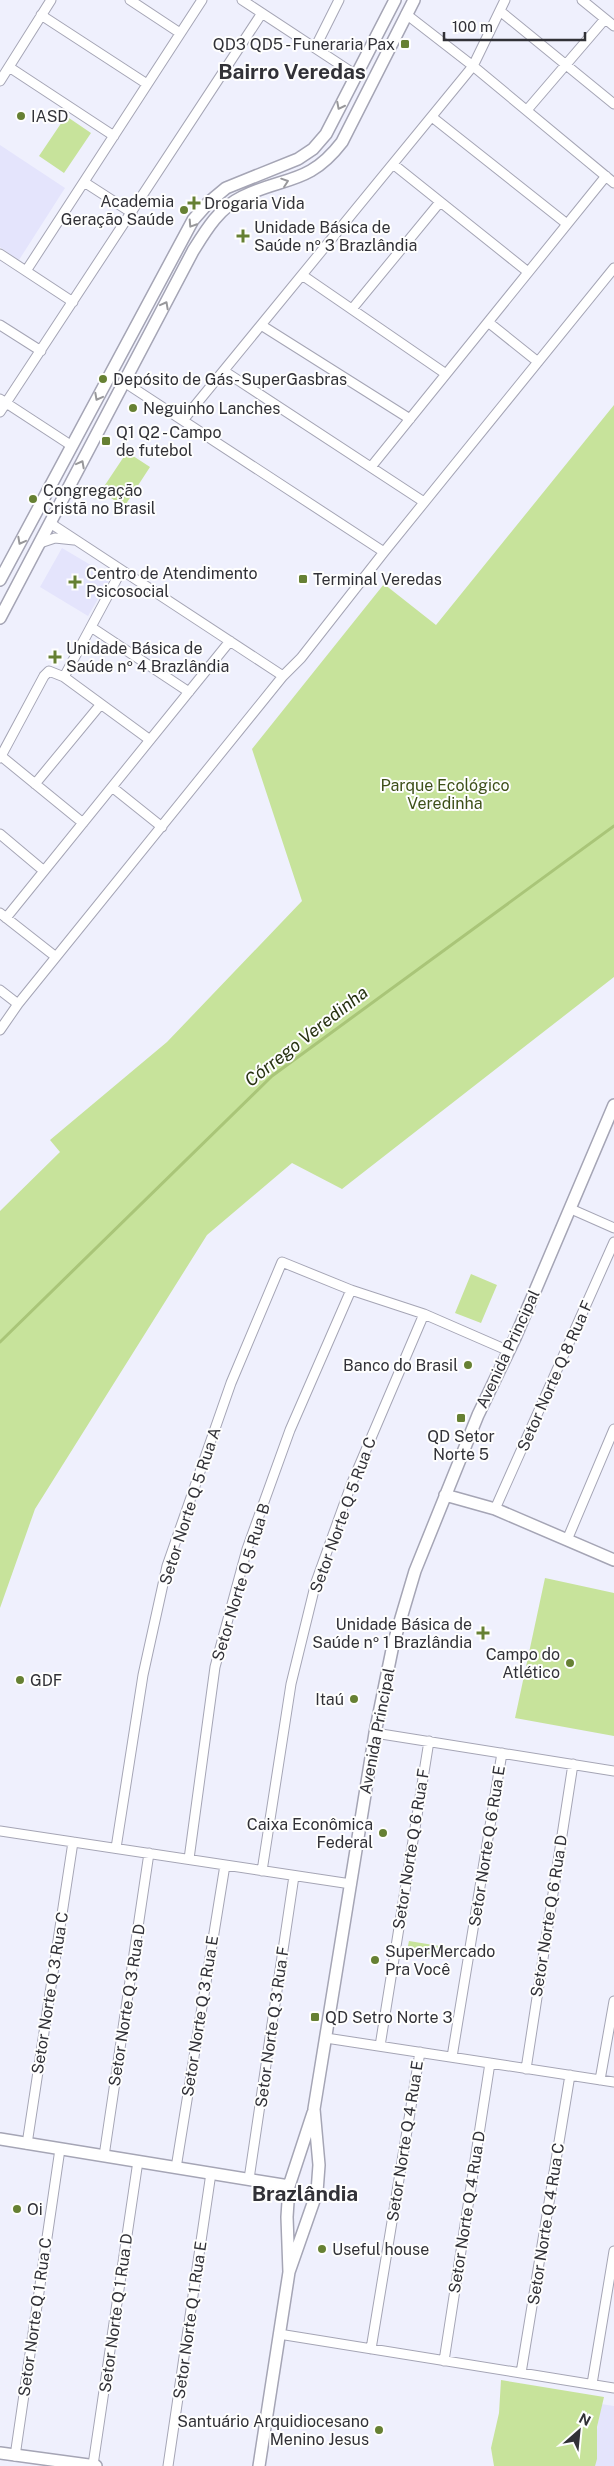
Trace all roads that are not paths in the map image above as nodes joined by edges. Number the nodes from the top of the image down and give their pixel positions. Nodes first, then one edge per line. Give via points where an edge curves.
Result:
1 (51, 0) edge
2 (130, 0) edge
3 (202, 0) edge
4 (242, 0) edge
5 (339, 0) edge
6 (394, 0) edge
7 (414, 0) edge
8 (505, 0) edge
9 (582, 0) edge
10 (500, 11) junction
11 (262, 13) junction
12 (406, 14) junction
13 (42, 15) junction
14 (605, 19) junction
15 (614, 26) edge
16 (379, 30) junction
17 (180, 33) junction
18 (393, 38) junction
19 (314, 48) junction
20 (566, 65) junction
21 (473, 66) junction
22 (9, 67) junction
23 (356, 75) junction
24 (0, 81) edge
25 (147, 84) junction
26 (614, 104) edge
27 (527, 110) junction
28 (432, 117) junction
29 (114, 136) junction
30 (393, 164) junction
31 (606, 176) junction
32 (84, 182) junction
33 (614, 183) edge
34 (440, 202) junction
35 (132, 213) junction
36 (567, 224) junction
37 (0, 254) edge
38 (614, 268) edge
39 (26, 271) junction
40 (528, 272) junction
41 (302, 275) junction
42 (74, 302) junction
43 (352, 309) junction
44 (143, 312) junction
45 (157, 321) junction
46 (488, 322) junction
47 (0, 325) edge
48 (261, 325) junction
49 (131, 334) junction
50 (146, 342) junction
51 (41, 351) junction
52 (538, 362) junction
53 (224, 371) junction
54 (446, 374) junction
55 (124, 382) junction
56 (3, 401) edge
57 (0, 412) edge
58 (184, 419) junction
59 (410, 419) junction
60 (72, 446) junction
61 (371, 467) junction
62 (424, 502) junction
63 (50, 523) junction
64 (74, 540) junction
65 (40, 543) junction
66 (384, 552) junction
67 (121, 571) junction
68 (0, 580) edge
69 (0, 618) edge
70 (91, 627) junction
71 (230, 642) junction
72 (283, 676) junction
73 (64, 677) junction
74 (190, 692) junction
75 (101, 704) junction
76 (150, 740) junction
77 (1, 757) edge
78 (35, 784) junction
79 (112, 787) junction
80 (83, 823) junction
81 (162, 827) junction
82 (0, 834) edge
83 (44, 871) junction
84 (3, 915) edge
85 (56, 957) junction
86 (0, 990) edge
87 (18, 1004) junction
88 (0, 1030) edge
89 (614, 1105) edge
90 (571, 1209) junction
91 (614, 1228) edge
92 (614, 1242) edge
93 (351, 1290) junction
94 (424, 1314) junction
95 (509, 1350) junction
96 (614, 1429) edge
97 (445, 1495) junction
98 (495, 1509) junction
99 (567, 1540) junction
100 (614, 1560) edge
101 (375, 1733) junction
102 (428, 1741) junction
103 (502, 1753) junction
104 (573, 1764) junction
105 (614, 1771) edge
106 (0, 1831) edge
107 (73, 1842) junction
108 (116, 1848) junction
109 (150, 1854) junction
110 (189, 1859) junction
111 (225, 1865) junction
112 (262, 1870) junction
113 (294, 1876) junction
114 (351, 1884) junction
115 (614, 2001) edge
116 (326, 2038) junction
117 (380, 2046) junction
118 (420, 2052) junction
119 (452, 2057) junction
120 (490, 2063) junction
121 (526, 2069) junction
122 (570, 2075) junction
123 (600, 2080) junction
124 (614, 2082) edge
125 (314, 2109) junction
126 (0, 2140) edge
127 (27, 2144) junction
128 (60, 2149) junction
129 (104, 2156) junction
130 (138, 2161) junction
131 (295, 2162) junction
132 (319, 2165) junction
133 (176, 2168) junction
134 (212, 2173) junction
135 (250, 2179) junction
136 (289, 2186) junction
137 (287, 2218) junction
138 (309, 2220) junction
139 (614, 2251) edge
140 (289, 2272) junction
141 (279, 2334) junction
142 (371, 2349) junction
143 (444, 2361) junction
144 (521, 2373) junction
145 (592, 2384) junction
146 (614, 2388) edge
147 (0, 2453) edge
148 (14, 2461) edge
149 (95, 2466) edge
150 (168, 2466) edge
151 (258, 2466) edge

1 - 13 street
2 - 17 street
3 - 17 street
4 - 11 street
5 - 19 street
6 - 16 street
7 - 12 street
8 - 10 street
9 - 14 street
10 - 20 street
10 - 21 street
11 - 19 street
11 - 35 street
12 - 18 street
12 - 21 street
13 - 22 street
13 - 25 street
14 - 15 street
14 - 20 street
16 - 18 street
16 - 23 street
17 - 25 street
45 -> 18 street via 193,251 210,224 226,208 242,197 307,175 330,158 342,142
19 - 23 street
20 - 26 street
20 - 27 street
21 - 27 street
21 - 28 street
22 - 24 street
22 - 29 street
23 -> 44 street via 326,134 313,149 298,160 226,188 208,202 193,220
25 - 29 street
27 - 31 street
28 - 30 street
28 - 36 street
29 - 32 street
30 - 34 street
30 - 41 street
31 - 33 street
31 - 36 street
32 - 35 street
32 - 39 street
34 - 40 street
34 - 43 street
35 - 42 street
36 - 40 street
37 - 39 street
38 - 52 street
39 - 42 street
40 - 46 street
41 - 43 street
41 - 48 street
42 - 51 street
43 - 54 street
44 - 45 street via 144,320 150,323
44 - 49 street
45 - 50 street
46 - 52 street
46 - 54 street
47 - 51 street
48 - 53 street
48 - 59 street
49 - 50 street via 142,334
49 -> 60 street
50 - 55 street
51 - 56 street
52 - 62 street
53 - 58 street
53 - 61 street
54 - 59 street
55 - 58 street
63 -> 55 street
56 - 57 street
56 - 60 street
58 - 66 street
59 - 61 street
60 -> 68 street
61 - 62 street
62 - 66 street
63 - 64 street
63 - 65 street
64 - 65 street via 55,538
64 - 67 street
65 - 69 street
66 - 72 street via 301,658
67 - 70 street
67 - 71 street
70 - 73 street
70 - 74 street
71 - 72 street
71 - 74 street
72 - 81 street
73 - 75 street
73 - 77 street via 49,671 44,676
74 - 76 street
75 - 76 street
75 - 78 street
76 - 79 street
77 - 78 street
78 - 80 street
79 - 80 street
79 - 81 street
80 - 83 street
81 - 85 street
82 - 83 street
83 - 84 street
84 - 85 street
85 - 87 street
86 - 87 street
87 - 88 street
89 - 90 street, Avenida Principal
90 - 91 street
90 - 95 street, Avenida Principal
92 - 98 street, Setor Norte Q 8 Rua F
93 - 94 street
93 - 108 street, Setor Norte Q 5 Rua A via 282,1262 232,1383 167,1566 144,1675
93 - 110 street, Setor Norte Q 5 Rua B via 290,1430 247,1549 215,1667
94 - 95 street
94 - 112 street, Setor Norte Q 5 Rua C via 351,1485 316,1582 290,1684
95 - 97 street, Avenida Principal
96 - 99 street
97 - 98 street
97 - 101 street, Avenida Principal via 414,1571 393,1645
98 - 99 street
99 - 100 street
101 - 102 street
101 - 114 street, Avenida Principal
102 - 103 street
102 - 117 street, Setor Norte Q 6 Rua F
103 - 104 street
103 - 119 street, Setor Norte Q 6 Rua E
104 - 105 street
104 - 121 street, Setor Norte Q 6 Rua D
106 - 107 street
107 - 108 street
107 - 127 street, Setor Norte Q 3 Rua C
108 - 109 street
109 - 110 street
109 - 129 street, Setor Norte Q 3 Rua D
110 - 111 street
111 - 112 street
111 - 133 street, Setor Norte Q 3 Rua E
112 - 113 street
113 - 114 street
113 - 135 street, Setor Norte Q 3 Rua F
114 - 116 street, Avenida Principal
115 - 123 street
116 - 117 street
116 - 125 street, Avenida Principal
117 - 118 street
118 - 119 street
118 - 142 street, Setor Norte Q 4 Rua E
119 - 120 street
120 - 121 street
120 - 143 street, Setor Norte Q 4 Rua D
121 - 122 street
122 - 123 street
122 - 144 street, Setor Norte Q 4 Rua C
123 - 124 street
125 - 131 street
125 - 132 street, Avenida Principal
126 - 127 street
127 - 128 street
128 - 129 street
128 - 148 street, Setor Norte Q 1 Rua C
129 - 130 street
130 - 133 street
130 - 149 street, Setor Norte Q 1 Rua D
131 - 132 street via 308,2157
131 - 136 street
132 - 138 street, Avenida Principal via 317,2192
133 - 134 street
134 - 135 street
134 - 150 street, Setor Norte Q 1 Rua E
135 - 136 street
136 - 137 street
137 - 138 street via 298,2225
137 - 140 street
138 - 140 street, Avenida Principal
139 - 145 street
140 - 141 street
141 - 142 street
141 - 151 street
142 - 143 street
143 - 144 street
144 - 145 street
145 - 146 street
147 - 148 street
148 - 149 street

